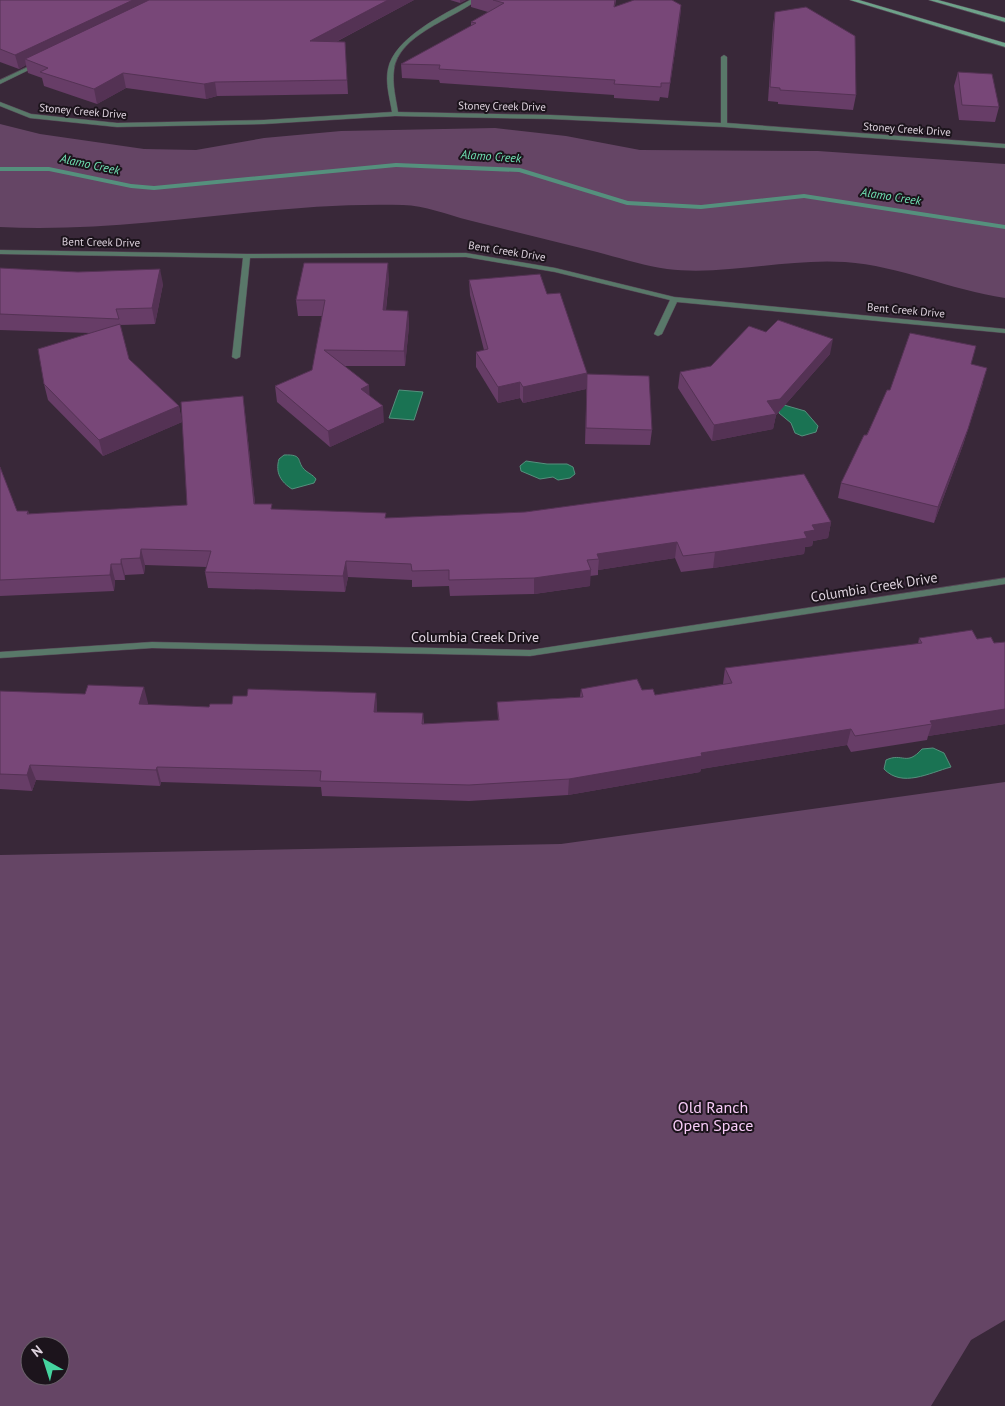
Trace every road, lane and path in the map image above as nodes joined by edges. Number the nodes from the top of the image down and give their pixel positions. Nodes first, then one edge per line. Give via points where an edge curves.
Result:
1 (474, 0) edge
2 (853, 0) edge
3 (932, 0) edge
4 (1005, 20) edge
5 (1005, 45) edge
6 (724, 57) dead end
7 (43, 61) edge
8 (0, 82) edge
9 (0, 104) edge
10 (395, 114) junction
11 (724, 125) junction
12 (1005, 146) edge
13 (0, 252) edge
14 (247, 256) junction
15 (674, 299) junction
16 (1005, 330) edge
17 (658, 334) dead end
18 (236, 357) dead end
19 (1005, 581) edge
20 (0, 654) edge

1 - 10 street via 436,22 401,49 390,68
2 - 5 main road
3 - 4 main road
6 - 11 street
7 - 8 street
9 - 10 street, Stoney Creek Drive via 30,116 117,126
10 - 11 street, Stoney Creek Drive
11 - 12 street, Stoney Creek Drive
13 - 14 street, Bent Creek Drive
14 - 15 street, Bent Creek Drive via 466,255 555,270
14 - 18 street
15 - 16 street, Bent Creek Drive
15 - 17 street
19 - 20 street, Columbia Creek Drive via 530,653 152,645

